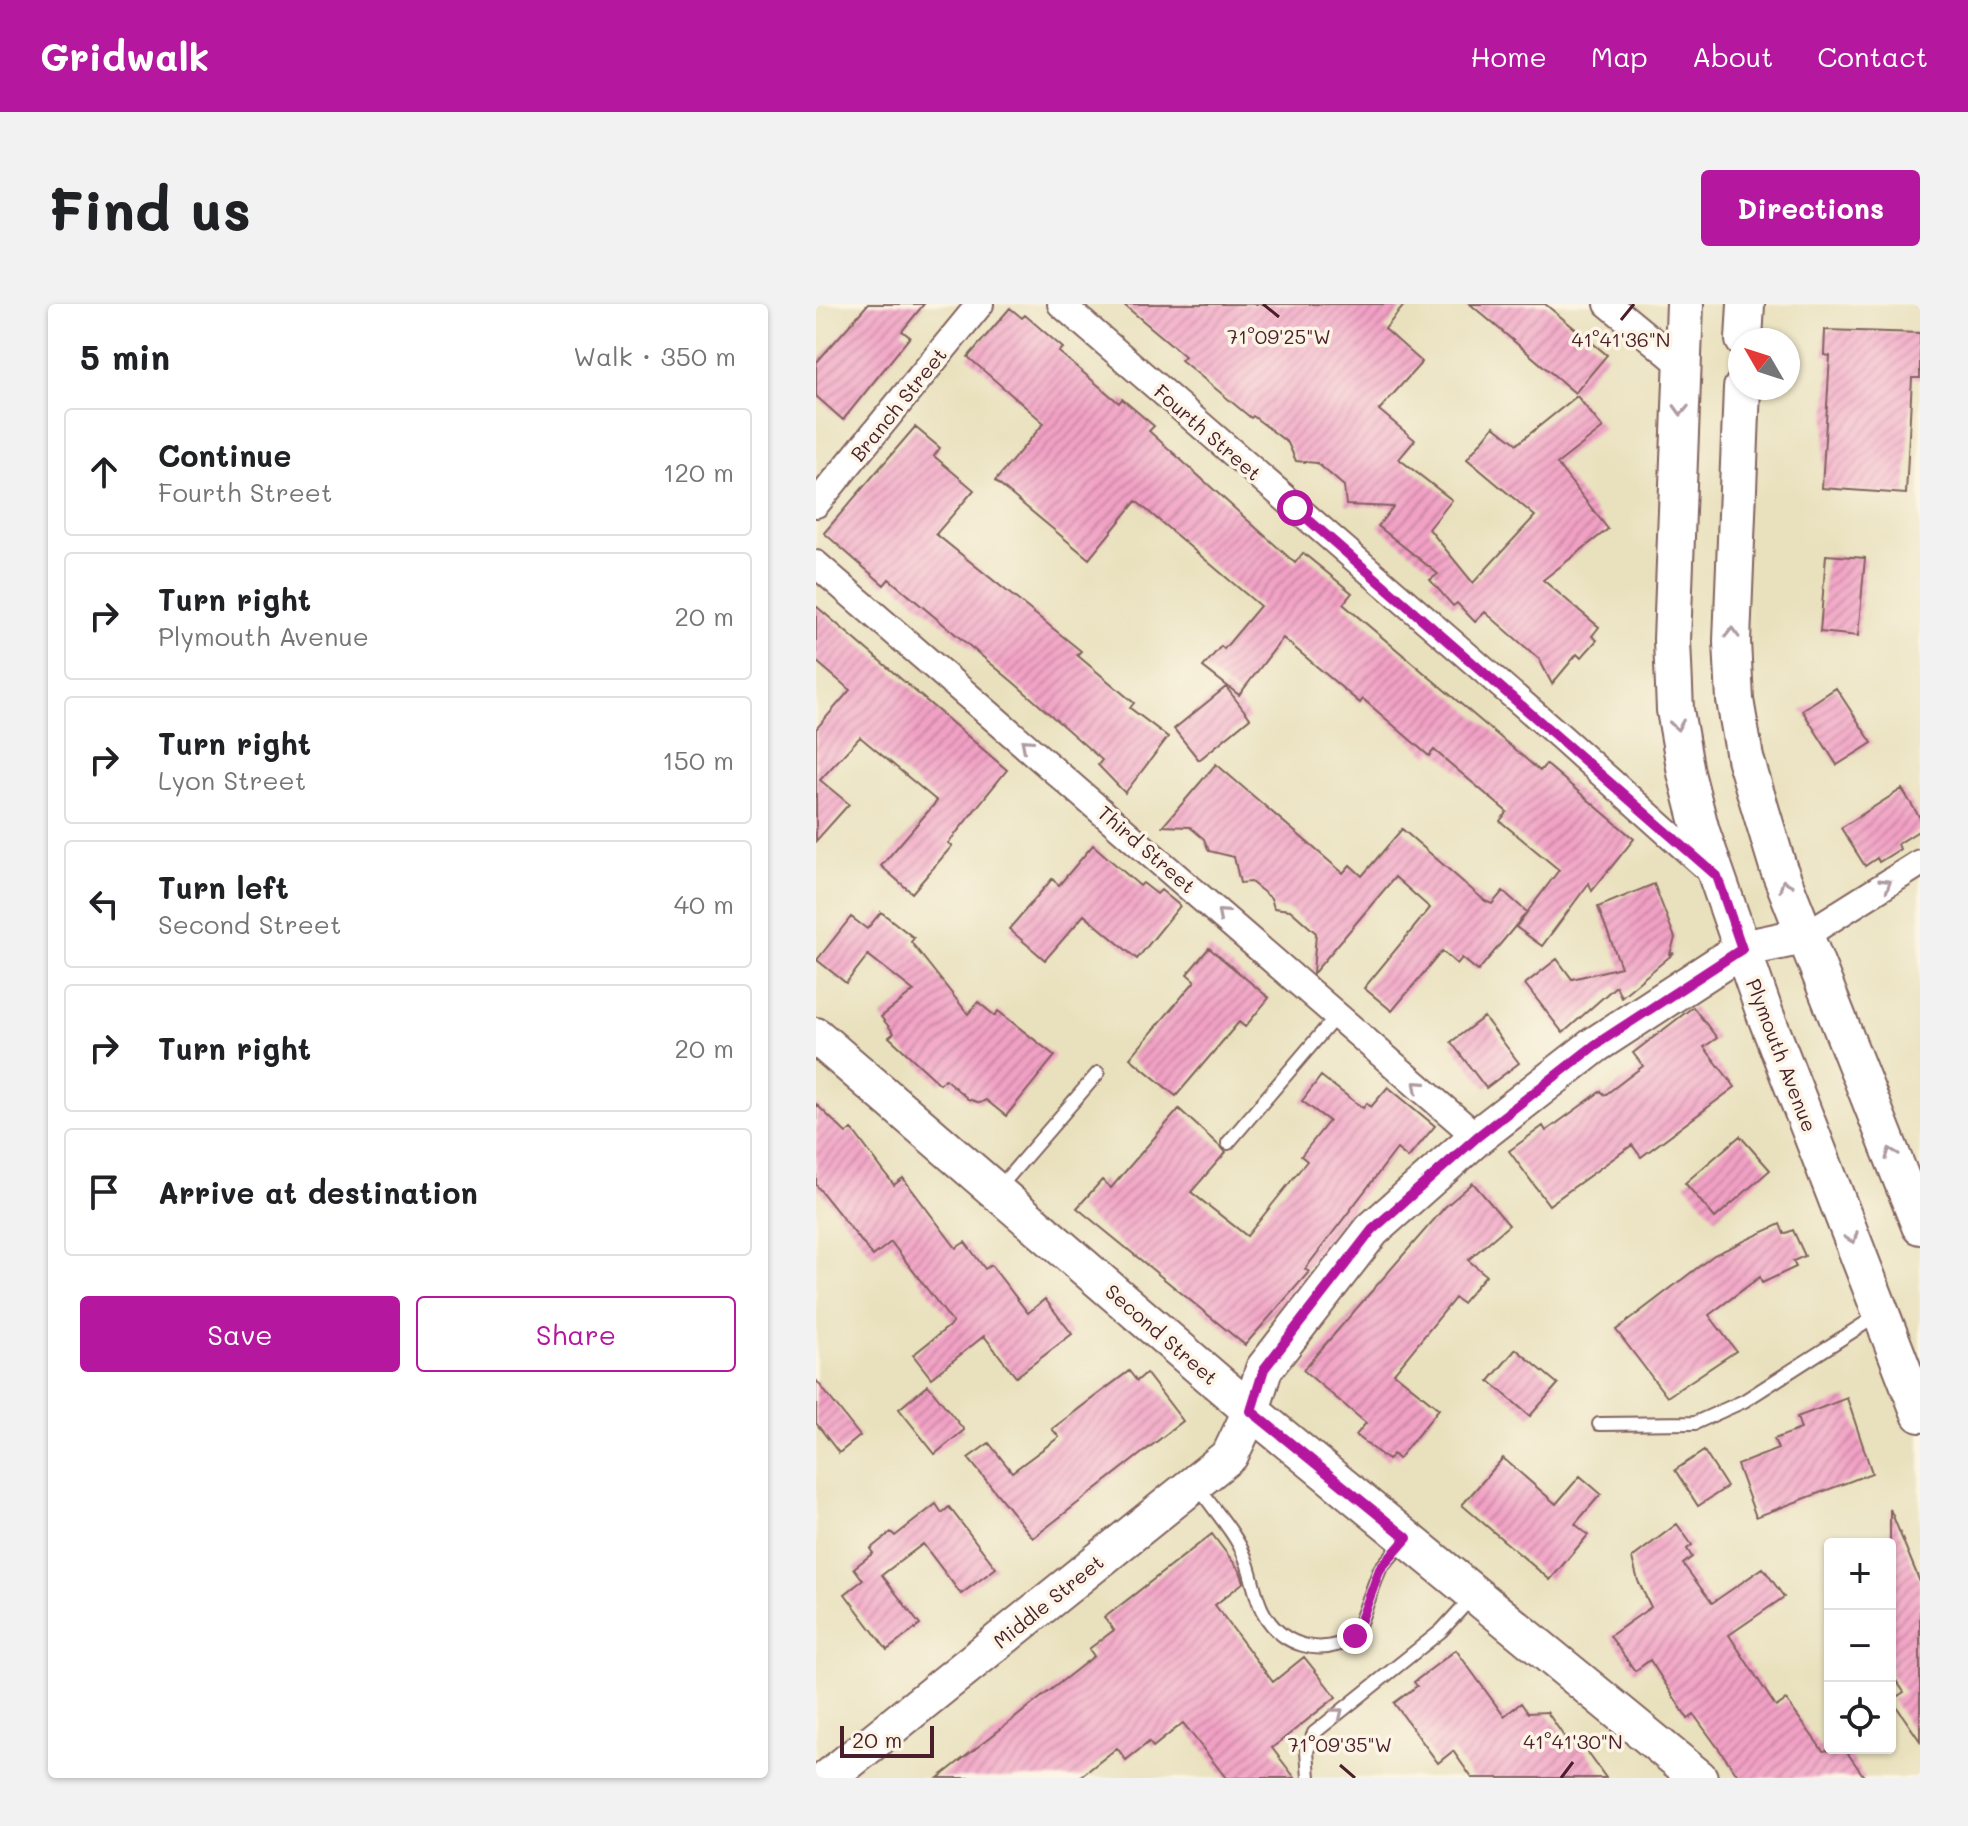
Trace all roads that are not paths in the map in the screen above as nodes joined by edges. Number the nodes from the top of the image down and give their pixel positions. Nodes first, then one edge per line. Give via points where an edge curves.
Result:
1 (980, 304) edge
2 (1061, 304) edge
3 (1608, 304) edge
4 (1685, 304) edge
5 (1746, 304) edge
6 (1745, 328) edge
7 (1682, 365) junction
8 (1742, 400) edge
9 (816, 504) edge
10 (816, 564) edge
11 (1920, 863) edge
12 (1717, 876) junction
13 (1804, 936) junction
14 (1742, 949) junction
15 (1337, 1015) junction
16 (816, 1036) edge
17 (1098, 1073) dead end
18 (1477, 1137) junction
19 (1228, 1143) dead end
20 (996, 1191) junction
21 (1920, 1226) edge
22 (1881, 1313) junction
23 (1251, 1411) junction
24 (1920, 1414) edge
25 (1599, 1424) dead end
26 (1196, 1482) junction
27 (1407, 1538) junction
28 (1475, 1594) junction
29 (1693, 1776) edge
30 (828, 1778) edge
31 (1309, 1778) edge

1 - 9 street, Branch Street
2 - 12 street, Fourth Street
3 - 7 street
4 - 7 street, Plymouth Avenue
5 - 6 street
7 -> 12 street, Plymouth Avenue via 1672,676 1686,773
13 -> 8 street via 1759,813 1735,700 1732,641
15 -> 10 street, Third Street
13 -> 11 street
12 - 14 street, Plymouth Avenue
13 - 14 street
21 -> 13 street
14 - 18 street, Middle Street via 1595,1045
14 -> 22 street, Plymouth Avenue
18 -> 15 street, Third Street
15 - 19 lane
16 - 20 street, Second Street
17 - 20 lane
18 - 23 street, Middle Street via 1372,1230 1264,1369
20 - 23 street, Second Street
22 - 24 street, Plymouth Avenue
22 - 25 lane via 1744,1401 1695,1423
23 - 26 street, Middle Street via 1230,1455
23 - 27 street, Second Street
26 - 27 lane via 1245,1556 1263,1612 1295,1644 1325,1649 1355,1636 1380,1569
26 - 30 street, Middle Street
27 - 28 street, Second Street
28 - 29 street, Second Street
31 -> 28 lane via 1307,1751 1314,1733 1441,1631

